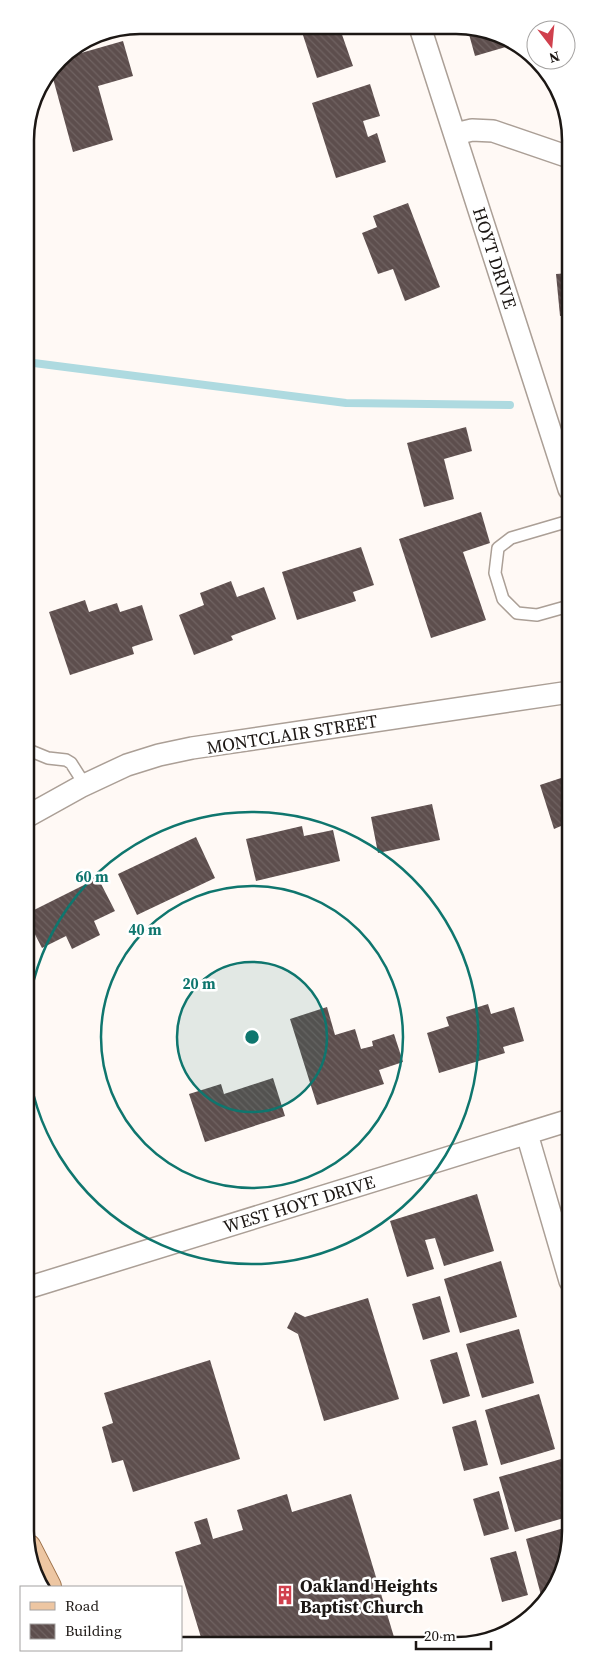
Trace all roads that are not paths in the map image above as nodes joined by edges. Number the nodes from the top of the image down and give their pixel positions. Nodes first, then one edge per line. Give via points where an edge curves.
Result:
1 (422, 34) edge
2 (455, 134) junction
3 (562, 155) edge
4 (562, 467) edge
5 (562, 522) edge
6 (562, 608) edge
7 (562, 693) edge
8 (34, 752) edge
9 (85, 785) junction
10 (34, 812) edge
11 (562, 1123) edge
12 (527, 1134) junction
13 (562, 1254) edge
14 (34, 1286) edge

1 - 2 street, HOYT DRIVE
2 - 3 street via 472,130 493,131
2 - 4 street, HOYT DRIVE
5 - 6 lane via 511,538 498,548 495,573 503,598 517,613 537,615
7 - 9 street, MONTCLAIR STREET via 176,752 128,765
8 - 9 lane via 71,763
9 - 10 street, MONTCLAIR STREET
11 - 12 street, WEST HOYT DRIVE
12 - 13 street
12 - 14 street, WEST HOYT DRIVE

